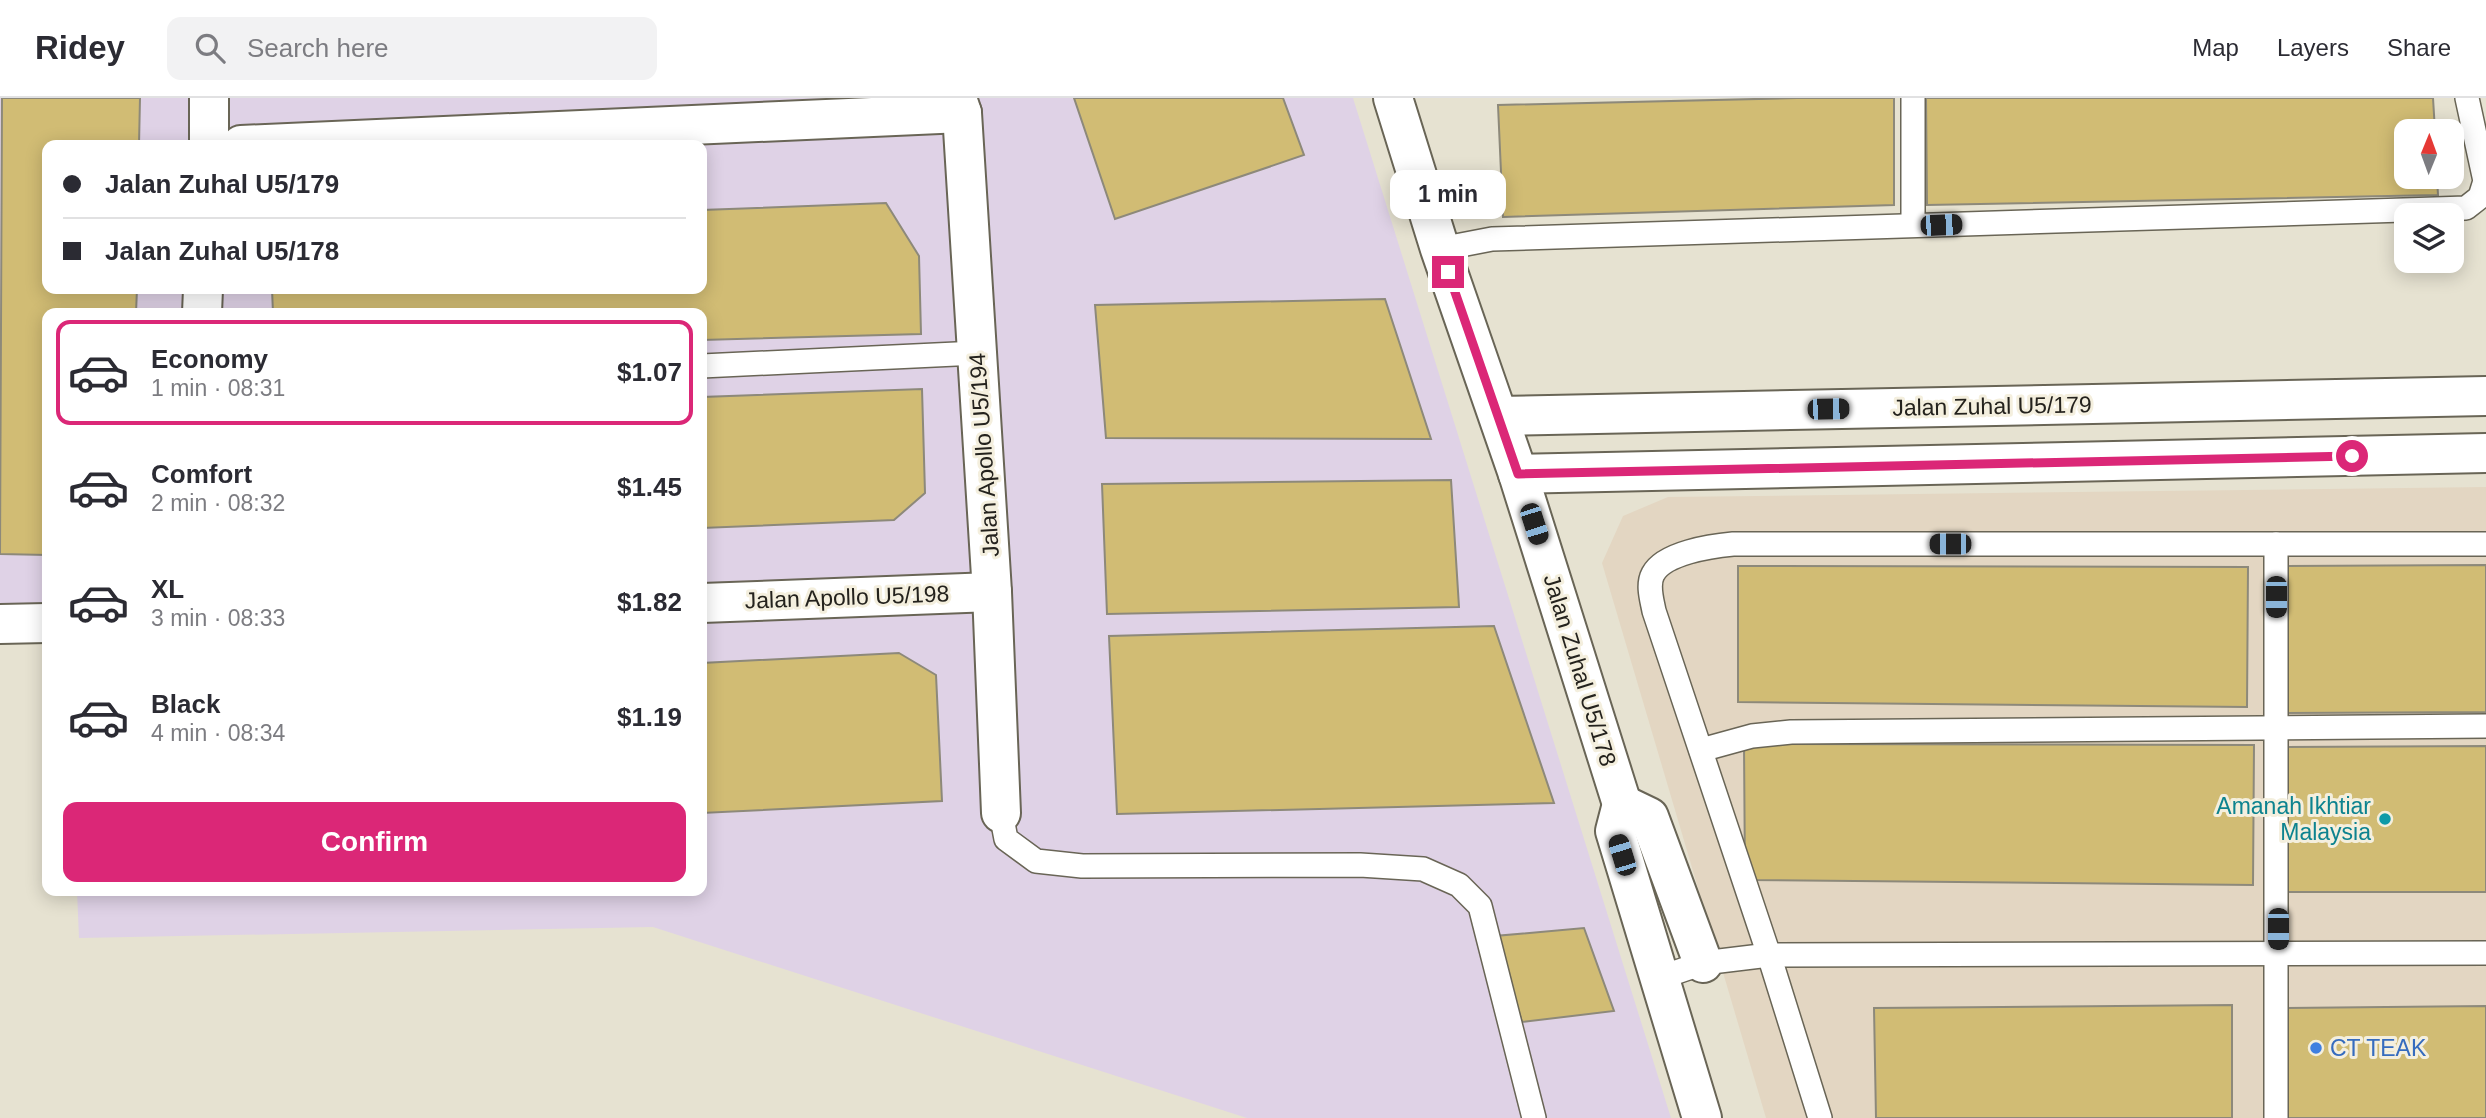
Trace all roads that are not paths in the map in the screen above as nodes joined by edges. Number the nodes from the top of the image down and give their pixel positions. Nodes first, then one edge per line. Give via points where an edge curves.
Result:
1 (209, 98) edge
2 (1393, 98) edge
3 (1913, 98) edge
4 (2467, 98) edge
5 (960, 106) edge
6 (209, 140) edge
7 (333, 140) edge
8 (1913, 225) junction
9 (1440, 249) junction
10 (977, 353) junction
11 (707, 366) edge
12 (2486, 396) edge
13 (1499, 416) junction
14 (2486, 453) edge
15 (1518, 474) junction
16 (2276, 544) junction
17 (2486, 544) edge
18 (992, 592) junction
19 (707, 603) edge
20 (42, 623) edge
21 (0, 624) edge
22 (2486, 726) edge
23 (2276, 727) junction
24 (1701, 750) junction
25 (1622, 804) junction
26 (1001, 813) joint
27 (2486, 953) edge
28 (2278, 954) junction
29 (1769, 955) junction
30 (1703, 963) junction
31 (1659, 978) junction
32 (1534, 1118) edge
33 (1702, 1118) edge
34 (1820, 1118) edge
35 (2276, 1118) edge

1 - 6 street
2 - 9 street, Jalan Zuhal U5/178
3 - 8 lane
4 - 8 lane via 2485,181 2480,197 2466,208
5 - 7 street
5 - 10 street, Jalan Apollo U5/194
8 - 9 lane via 1492,239
9 - 13 street, Jalan Zuhal U5/178
10 - 11 lane
10 - 18 street, Jalan Apollo U5/194
12 - 13 street, Jalan Zuhal U5/179
13 - 15 street, Jalan Zuhal U5/178
14 - 15 street
15 - 25 street, Jalan Zuhal U5/178
16 - 17 lane
16 - 23 lane
16 - 24 lane via 1733,544 1679,556 1660,564 1650,588
18 - 19 street, Jalan Apollo U5/198
18 - 26 street, Jalan Apollo U5/194
20 - 21 street
22 - 23 lane
23 - 24 lane via 1791,732 1752,736
23 - 28 lane
24 - 29 lane
25 - 30 street via 1649,817
25 - 31 street via 1615,831
26 - 32 lane via 1006,839 1036,862 1373,866 1423,869 1459,885 1480,906
27 - 28 lane
28 - 29 lane
28 - 35 lane
29 - 30 lane
29 - 34 lane
30 - 31 lane
31 - 33 street

